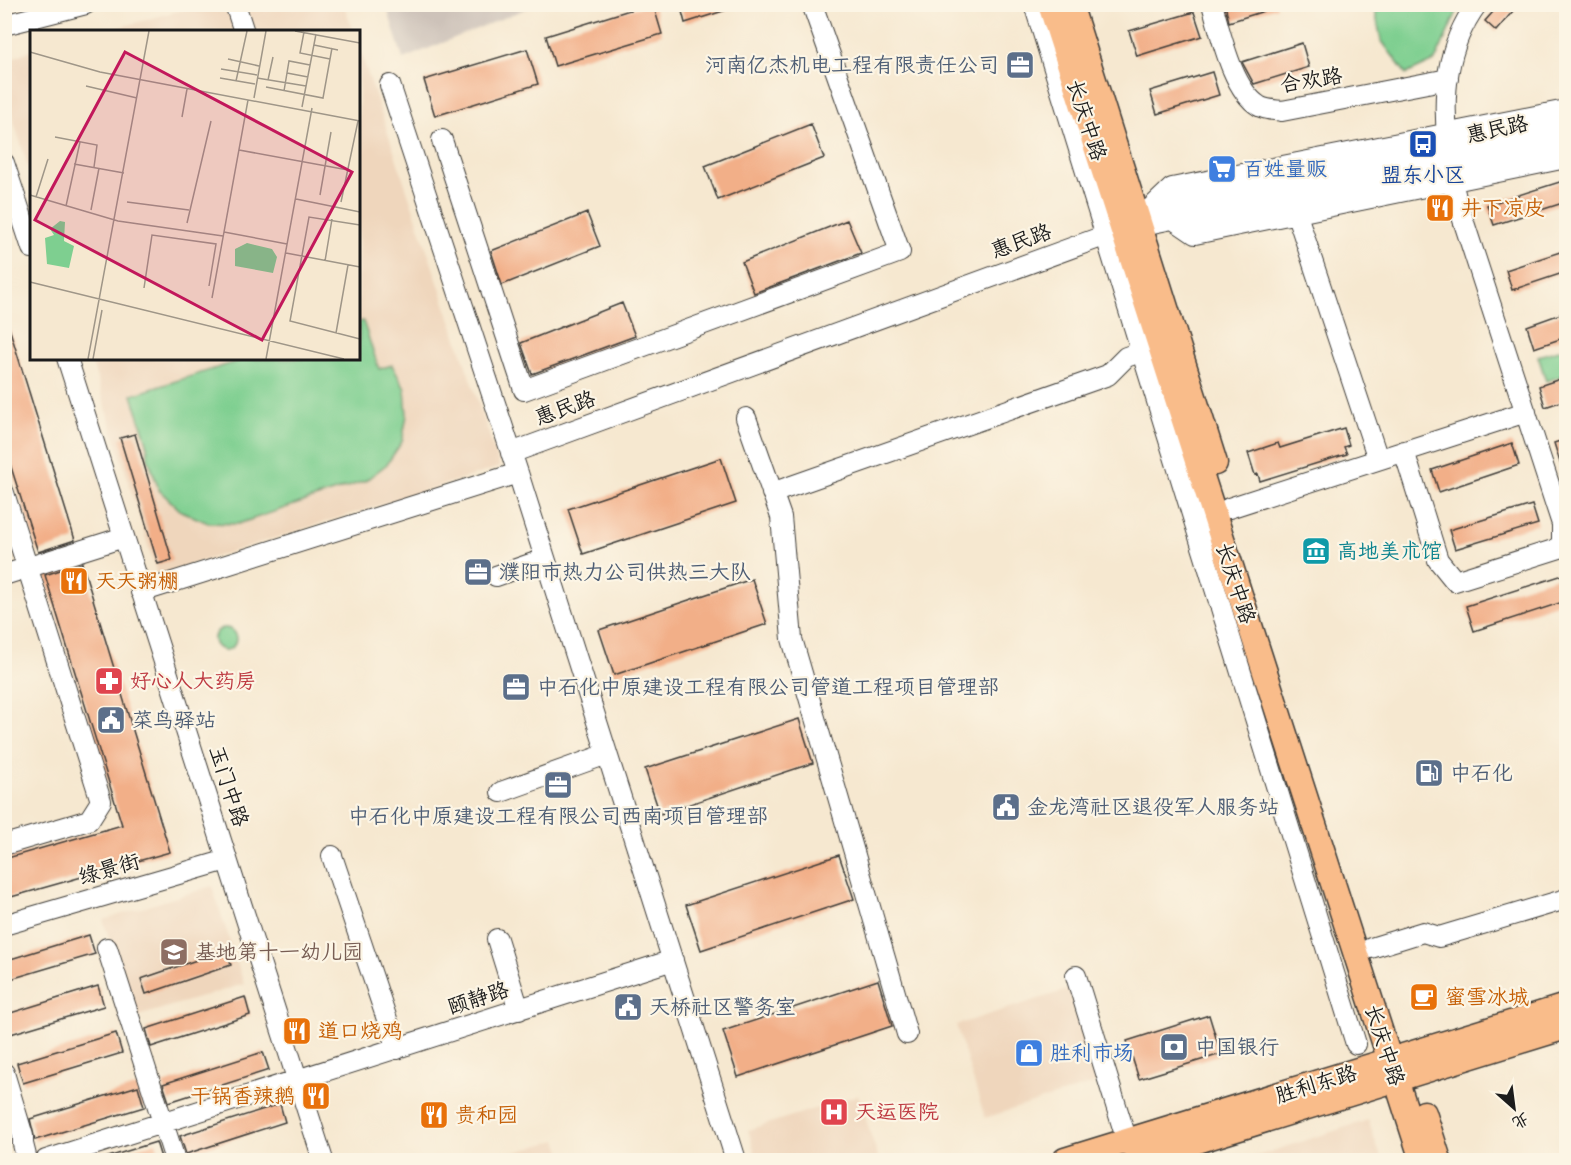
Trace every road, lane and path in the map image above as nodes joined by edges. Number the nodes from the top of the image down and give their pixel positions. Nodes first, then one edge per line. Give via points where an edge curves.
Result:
1 (86, 4) edge
2 (235, 4) edge
3 (812, 4) edge
4 (1034, 4) edge
5 (1050, 4) edge
6 (1070, 4) edge
7 (1212, 4) edge
8 (1477, 4) edge
9 (4, 26) edge
10 (243, 30) edge
11 (1448, 79) junction
12 (390, 85) dead end
13 (1566, 110) edge
14 (1566, 125) edge
15 (1566, 139) edge
16 (442, 140) dead end
17 (1449, 157) junction
18 (1566, 158) edge
19 (4, 163) edge
20 (1296, 212) junction
21 (1173, 219) junction
22 (1129, 222) junction
23 (30, 242) edge
24 (1151, 349) junction
25 (68, 360) edge
26 (1526, 412) junction
27 (746, 418) dead end
28 (1404, 451) junction
29 (512, 453) junction
30 (1378, 459) junction
31 (518, 473) junction
32 (4, 494) edge
33 (772, 494) junction
34 (1229, 508) junction
35 (124, 537) junction
36 (1561, 548) edge
37 (545, 559) junction
38 (27, 567) junction
39 (4, 574) edge
40 (496, 576) dead end
41 (141, 592) junction
42 (607, 754) junction
43 (501, 792) dead end
44 (4, 845) edge
45 (332, 856) dead end
46 (227, 860) junction
47 (1566, 899) edge
48 (4, 925) edge
49 (497, 939) dead end
50 (107, 948) dead end
51 (1371, 948) junction
52 (673, 960) junction
53 (1076, 976) dead end
54 (1566, 1006) edge
55 (519, 1010) junction
56 (1566, 1027) edge
57 (908, 1034) dead end
58 (1356, 1044) dead end
59 (397, 1049) junction
60 (1401, 1069) junction
61 (4, 1073) edge
62 (297, 1080) junction
63 (164, 1123) junction
64 (1132, 1151) edge
65 (27, 1161) edge
66 (46, 1161) edge
67 (175, 1161) edge
68 (323, 1161) edge
69 (736, 1161) edge
70 (1065, 1161) edge
71 (1422, 1161) edge
72 (1439, 1161) edge

1 - 9 street
2 - 10 street
3 - 16 street via 900,252 524,390
4 - 22 street
5 - 22 main road, 长庆中路
6 - 22 main road, 长庆中路
7 - 11 street, 合欢路 via 1233,71 1246,96 1261,107 1282,111
8 - 11 street via 1453,46
11 - 17 street via 1445,105
12 - 29 street
13 - 17 street
14 - 17 street, 惠民路
15 - 17 street, 惠民路
17 - 18 street
17 - 20 street
17 - 21 street, 惠民路
17 - 22 street, 惠民路
17 - 26 street via 1455,198
19 - 23 street
20 - 21 street via 1195,234
20 - 30 street
21 - 22 street, 惠民路
22 - 24 main road, 长庆中路
22 - 29 street, 惠民路
24 - 33 street via 1108,375
24 - 34 main road, 长庆中路
24 - 58 street
24 - 60 main road, 长庆中路
25 - 35 street, 玉门中路
26 - 28 street
26 - 36 street via 1562,524
27 - 33 street
28 - 30 street
28 - 36 street via 1438,560 1455,581
29 - 31 street
30 - 34 street
31 - 37 street
31 - 41 street
32 - 38 street
33 - 57 street via 781,517 792,639
34 - 51 main road, 长庆中路
35 - 38 street
35 - 41 street, 玉门中路
37 - 40 street
37 - 42 street
38 - 39 street
38 - 44 street via 101,801 89,820
41 - 46 street, 玉门中路
42 - 43 street
42 - 52 street
45 - 59 street
46 - 48 street, 绿景街
46 - 62 street, 玉门中路
47 - 51 street via 1439,937 1423,932
49 - 55 street
50 - 63 street
51 - 60 main road, 长庆中路
52 - 55 street, 颐静路
52 - 69 street
53 - 64 street
54 - 60 main road, 胜利东路
55 - 59 street, 颐静路
56 - 60 main road, 胜利东路
59 - 62 street, 颐静路
60 - 64 main road, 胜利东路
60 - 71 main road, 长庆中路
60 - 72 main road, 长庆中路
61 - 65 street
62 - 63 street, 颐静路
62 - 68 street, 玉门中路
63 - 66 street, 颐静路
63 - 67 street
64 - 70 main road, 胜利东路

